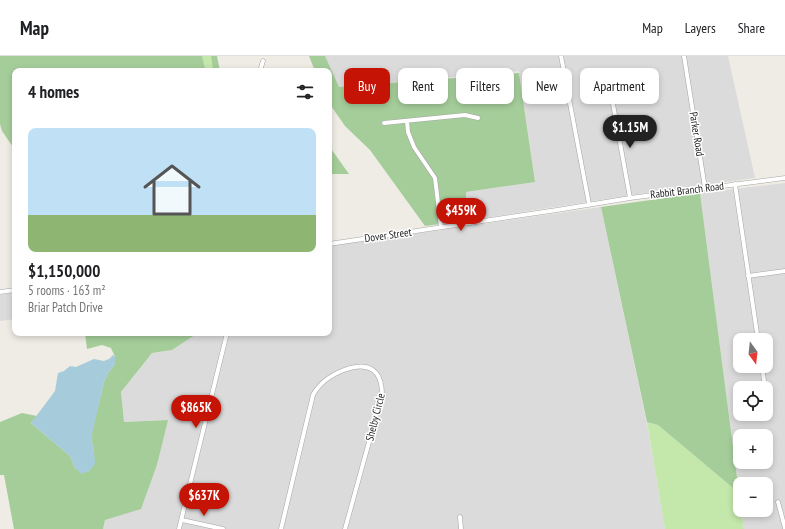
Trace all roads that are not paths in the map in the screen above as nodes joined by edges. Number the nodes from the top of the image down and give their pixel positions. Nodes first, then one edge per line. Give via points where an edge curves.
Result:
1 (561, 56) edge
2 (684, 56) edge
3 (263, 62) dead end
4 (261, 68) edge
5 (613, 104) dead end
6 (478, 118) dead end
7 (407, 121) junction
8 (384, 123) dead end
9 (785, 178) edge
10 (735, 184) junction
11 (705, 188) junction
12 (630, 198) junction
13 (589, 204) junction
14 (441, 227) junction
15 (332, 244) edge
16 (785, 271) edge
17 (748, 276) junction
18 (12, 290) edge
19 (0, 292) edge
20 (757, 333) edge
21 (226, 336) edge
22 (778, 502) dead end
23 (460, 517) dead end
24 (182, 520) junction
25 (785, 528) edge
26 (179, 529) edge
27 (223, 529) edge
28 (281, 529) edge
29 (345, 529) edge
30 (461, 529) edge

1 - 13 street
2 - 11 street, Parker Road
3 - 4 street
5 - 12 street
6 - 7 street via 465,114
7 - 8 street
7 - 14 street via 414,147 434,178
9 - 10 street, Rabbit Branch Road
10 - 11 street, Rabbit Branch Road
10 - 17 street
11 - 12 street, Rabbit Branch Road
12 - 13 street, Rabbit Branch Road
13 - 14 street, Dover Street
14 - 15 street, Dover Street
16 - 17 street
17 - 20 street
18 - 19 street
21 - 24 street
22 - 25 street
23 - 30 street
24 - 26 street
24 - 27 street
28 - 29 street, Shelby Circle via 313,395 329,377 355,366 364,366 379,376 382,395

